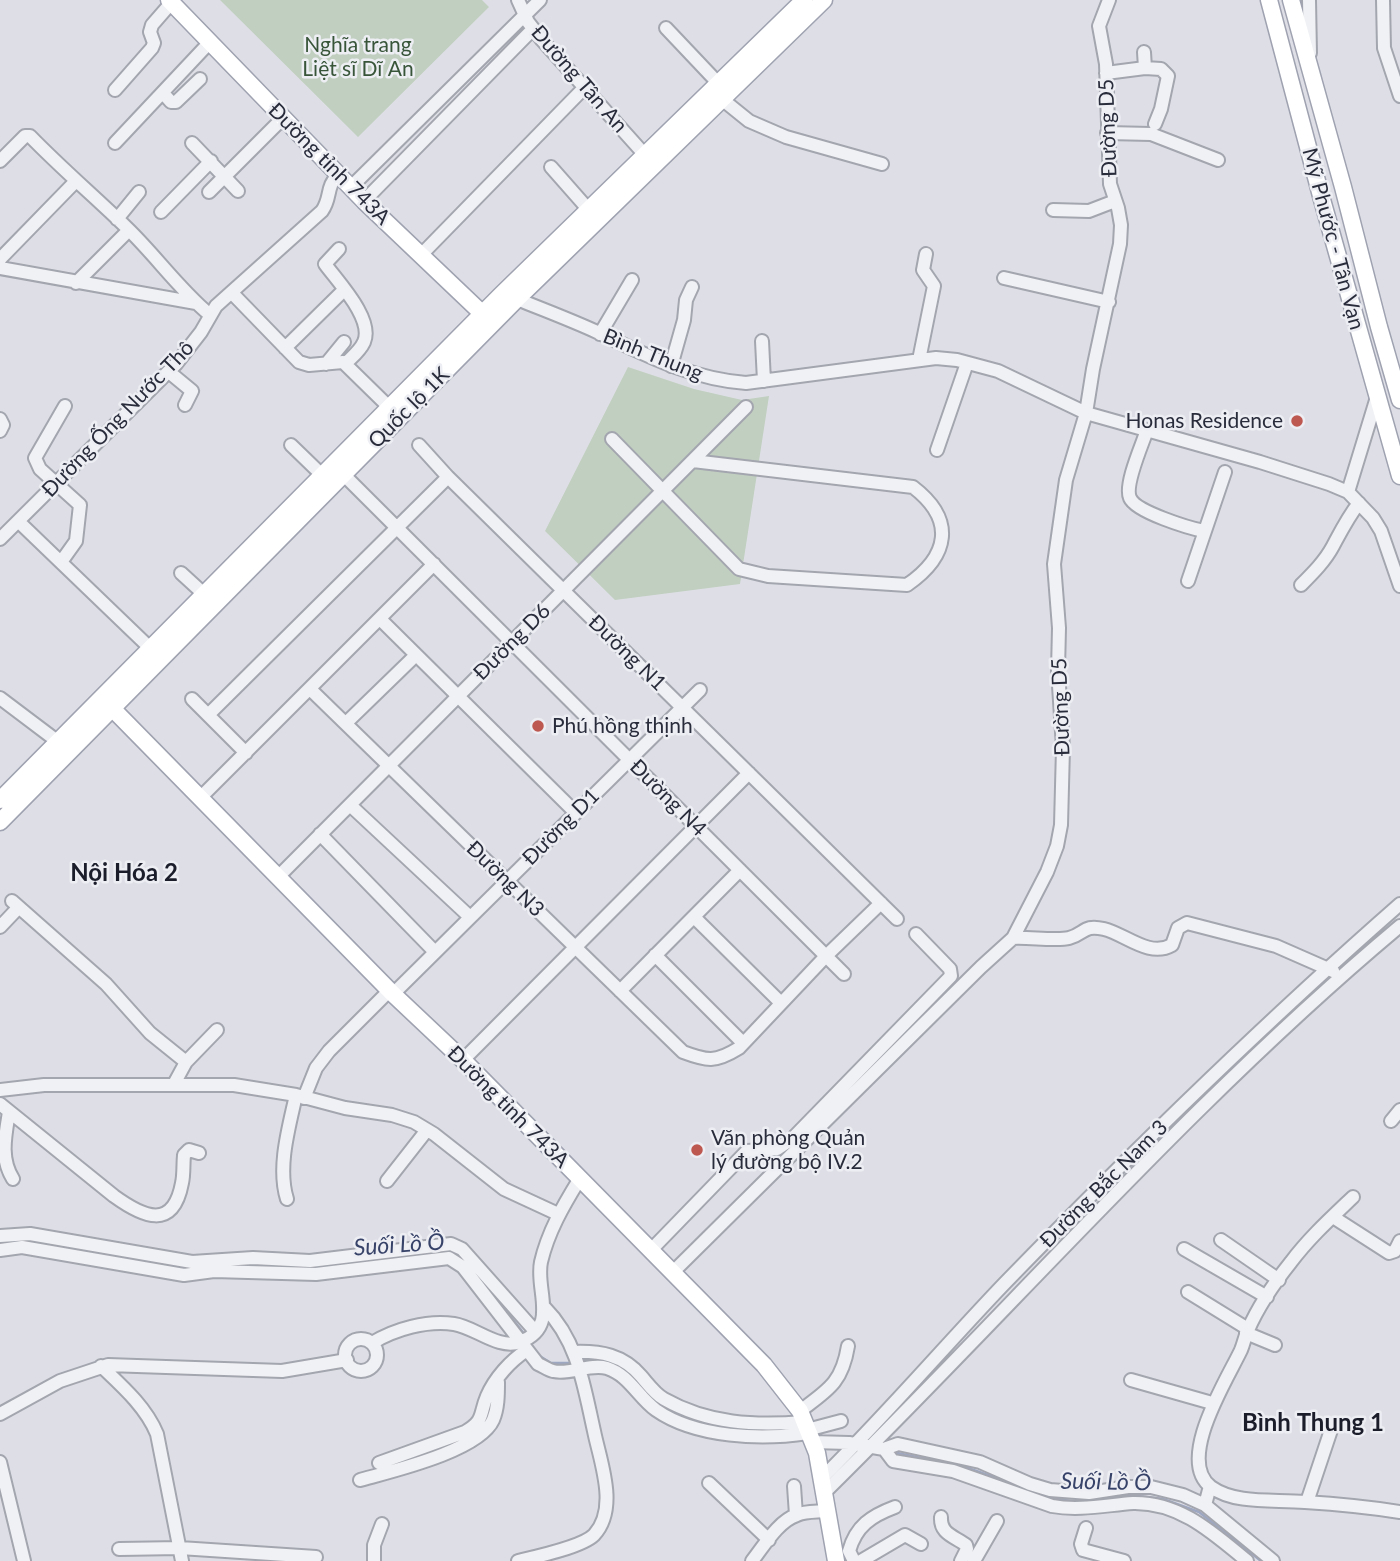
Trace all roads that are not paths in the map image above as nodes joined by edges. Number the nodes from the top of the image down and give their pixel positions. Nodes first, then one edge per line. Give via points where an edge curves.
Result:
1 (518, 0) edge
2 (540, 0) edge
3 (804, 0) edge
4 (824, 0) edge
5 (1109, 0) edge
6 (1269, 0) edge
7 (1291, 0) edge
8 (1309, 0) edge
9 (1383, 0) edge
10 (171, 1) edge
11 (524, 15) junction
12 (666, 28) dead end
13 (533, 29) junction
14 (210, 42) junction
15 (1144, 52) dead end
16 (1310, 67) junction
17 (1145, 68) junction
18 (1106, 73) junction
19 (200, 79) dead end
20 (584, 87) junction
21 (115, 90) dead end
22 (721, 92) junction
23 (163, 93) junction
24 (1400, 96) edge
25 (283, 118) junction
26 (417, 121) junction
27 (1155, 124) dead end
28 (1107, 133) junction
29 (429, 134) junction
30 (402, 136) junction
31 (192, 143) dead end
32 (116, 144) dead end
33 (415, 149) junction
34 (1218, 160) dead end
35 (0, 161) edge
36 (650, 161) junction
37 (211, 162) junction
38 (882, 164) dead end
39 (551, 167) dead end
40 (226, 176) junction
41 (345, 181) junction
42 (75, 182) junction
43 (238, 191) dead end
44 (139, 192) dead end
45 (209, 192) dead end
46 (364, 201) junction
47 (1115, 201) junction
48 (589, 209) junction
49 (1053, 210) dead end
50 (161, 212) dead end
51 (117, 219) junction
52 (129, 230) junction
53 (339, 248) dead end
54 (926, 254) dead end
55 (421, 255) junction
56 (0, 260) edge
57 (1004, 278) dead end
58 (632, 280) dead end
59 (76, 283) junction
60 (692, 287) dead end
61 (344, 290) junction
62 (232, 293) junction
63 (501, 295) junction
64 (517, 299) junction
65 (1109, 302) junction
66 (197, 303) junction
67 (209, 314) junction
68 (488, 319) junction
69 (600, 334) junction
70 (762, 341) dead end
71 (344, 342) dead end
72 (285, 348) junction
73 (919, 360) junction
74 (326, 363) junction
75 (967, 363) junction
76 (345, 364) junction
77 (671, 366) junction
78 (169, 372) junction
79 (764, 381) junction
80 (1377, 397) junction
81 (1400, 400) edge
82 (184, 405) dead end
83 (65, 406) dead end
84 (746, 407) dead end
85 (390, 408) junction
86 (1086, 413) junction
87 (1400, 418) edge
88 (0, 419) edge
89 (1383, 419) junction
90 (1147, 430) junction
91 (0, 431) edge
92 (612, 439) dead end
93 (291, 445) dead end
94 (419, 445) dead end
95 (937, 450) dead end
96 (693, 461) junction
97 (1225, 472) dead end
98 (343, 474) junction
99 (323, 476) junction
100 (1400, 476) edge
101 (448, 477) junction
102 (57, 483) junction
103 (663, 491) junction
104 (1348, 492) junction
105 (1359, 503) junction
106 (19, 522) junction
107 (397, 528) junction
108 (1204, 531) junction
109 (0, 539) edge
110 (61, 562) junction
111 (434, 564) junction
112 (181, 573) dead end
113 (1188, 581) dead end
114 (1301, 585) dead end
115 (1400, 586) edge
116 (563, 591) junction
117 (205, 595) junction
118 (380, 619) junction
119 (512, 642) junction
120 (150, 648) junction
121 (416, 655) junction
122 (310, 689) junction
123 (700, 691) dead end
124 (458, 696) junction
125 (0, 698) edge
126 (192, 699) dead end
127 (107, 704) junction
128 (682, 708) junction
129 (208, 715) junction
130 (346, 723) junction
131 (57, 741) junction
132 (246, 753) junction
133 (629, 760) junction
134 (389, 766) junction
135 (749, 773) junction
136 (200, 799) junction
137 (0, 800) edge
138 (350, 805) junction
139 (576, 813) junction
140 (0, 821) edge
141 (696, 826) junction
142 (320, 834) junction
143 (740, 870) junction
144 (278, 877) junction
145 (507, 881) junction
146 (881, 903) junction
147 (1400, 904) edge
148 (470, 917) junction
149 (694, 917) junction
150 (897, 919) dead end
151 (1400, 926) edge
152 (0, 927) edge
153 (916, 934) dead end
154 (1400, 936) edge
155 (1013, 938) junction
156 (575, 947) junction
157 (435, 952) junction
158 (655, 955) junction
159 (826, 956) junction
160 (1327, 968) junction
161 (844, 974) dead end
162 (1342, 975) junction
163 (620, 991) junction
164 (391, 992) junction
165 (781, 1003) junction
166 (217, 1030) dead end
167 (743, 1044) junction
168 (463, 1060) junction
169 (186, 1062) junction
170 (174, 1084) junction
171 (0, 1090) edge
172 (300, 1096) junction
173 (5, 1108) edge
174 (1400, 1110) edge
175 (1391, 1121) dead end
176 (427, 1130) junction
177 (199, 1153) dead end
178 (13, 1179) dead end
179 (579, 1180) junction
180 (387, 1181) dead end
181 (1353, 1197) dead end
182 (287, 1199) dead end
183 (558, 1214) junction
184 (1333, 1217) junction
185 (0, 1236) edge
186 (1220, 1240) dead end
187 (1400, 1241) edge
188 (1184, 1249) dead end
189 (0, 1250) edge
190 (651, 1250) junction
191 (122, 1258) junction
192 (673, 1272) junction
193 (1279, 1280) junction
194 (1188, 1292) dead end
195 (1267, 1297) junction
196 (545, 1308) junction
197 (1247, 1331) junction
198 (528, 1340) junction
199 (372, 1343) junction
200 (1275, 1345) dead end
201 (848, 1346) dead end
202 (347, 1360) junction
203 (577, 1361) junction
204 (101, 1366) junction
205 (637, 1380) junction
206 (1131, 1380) dead end
207 (498, 1381) junction
208 (1212, 1403) junction
209 (0, 1414) edge
210 (841, 1421) dead end
211 (806, 1428) junction
212 (1331, 1430) dead end
213 (856, 1444) junction
214 (878, 1448) junction
215 (0, 1462) edge
216 (379, 1463) dead end
217 (360, 1480) dead end
218 (709, 1483) dead end
219 (823, 1485) junction
220 (794, 1486) dead end
221 (1210, 1486) junction
222 (1307, 1502) junction
223 (1205, 1505) junction
224 (895, 1507) dead end
225 (826, 1511) junction
226 (1400, 1513) edge
227 (796, 1515) junction
228 (941, 1517) dead end
229 (997, 1521) dead end
230 (382, 1524) dead end
231 (1086, 1528) dead end
232 (769, 1540) junction
233 (921, 1544) dead end
234 (119, 1549) dead end
235 (181, 1554) edge
236 (970, 1556) edge
237 (316, 1558) dead end
238 (24, 1561) edge
239 (374, 1561) edge
240 (518, 1561) edge
241 (752, 1561) edge
242 (836, 1561) edge
243 (854, 1561) edge
244 (860, 1561) edge
245 (1124, 1561) edge
246 (1247, 1561) edge
247 (1273, 1561) edge

1 - 11 street, Đường Tân An
2 - 11 street
3 - 22 main road, Quốc lộ 1K
4 - 22 main road, Quốc lộ 1K
5 - 18 street, Đường D5 via 1099,26
6 - 80 main road, Mỹ Phước - Tân Vạn
7 - 16 main road, Mỹ Phước - Tân Vạn
8 - 16 street
9 - 24 street via 1384,48
10 - 14 main road, Đường tỉnh 743A
10 - 21 street via 152,25 152,48
11 - 13 street, Đường Tân An
11 - 26 street
12 - 22 street
13 - 20 street, Đường Tân An
13 - 29 street
14 - 23 street
14 - 25 main road, Đường tỉnh 743A
15 - 17 street
16 - 81 main road, Mỹ Phước - Tân Vạn
17 - 18 street
17 - 27 street via 1161,69 1168,76
18 - 28 street, Đường D5
19 - 23 street via 176,102
20 - 36 street, Đường Tân An
20 - 55 street
22 - 36 main road, Quốc lộ 1K
22 - 38 street via 749,121 786,137
23 - 32 street
25 - 40 street
25 - 41 main road, Đường tỉnh 743A
26 - 29 street
26 - 30 street
28 - 34 street via 1151,134
28 - 47 street, Đường D5
29 - 33 street
30 - 33 street
30 - 41 street
31 - 37 street
33 - 46 street
35 - 42 street via 27,134
36 - 48 main road, Quốc lộ 1K
36 - 64 main road, Quốc lộ 1K
37 - 40 street
37 - 50 street
39 - 48 street
40 - 43 street
40 - 45 street
41 - 46 main road, Đường tỉnh 743A
41 - 62 street, Đường Ống Nước Thô via 330,183 322,212
42 - 51 street
42 - 56 street
44 - 51 street
46 - 55 main road, Đường tỉnh 743A
47 - 49 street via 1089,211
47 - 65 street, Đường D5 via 1120,244
48 - 63 main road, Quốc lộ 1K
51 - 52 street
52 - 59 street
52 - 66 street
53 - 61 street via 325,264
54 - 73 street via 923,270 934,286
55 - 68 main road, Đường tỉnh 743A
56 - 59 street
57 - 65 street
58 - 69 street
59 - 66 street
60 - 77 street
61 - 72 street
61 - 76 street via 365,327 365,341
62 - 67 street, Đường Ống Nước Thô
62 - 72 street
63 - 64 main road
63 - 68 main road, Quốc lộ 1K
64 - 68 main road, Quốc lộ 1K
64 - 69 street, Bình Thung
65 - 86 street, Đường D5
66 - 67 street
67 - 78 street, Đường Ống Nước Thô via 201,332
68 - 85 main road, Quốc lộ 1K
68 - 98 main road, Quốc lộ 1K
69 - 77 street, Bình Thung
70 - 79 street
71 - 74 street
72 - 74 street via 302,363
73 - 75 street, Bình Thung
73 - 79 street, Bình Thung
74 - 76 street
75 - 86 street, Bình Thung via 1012,377
75 - 95 street
76 - 85 street
77 - 79 street, Bình Thung via 726,382
78 - 82 street via 191,389
78 - 102 street, Đường Ống Nước Thô
80 - 89 main road, Mỹ Phước - Tân Vạn
80 - 104 street
83 - 102 street via 35,458 40,469
84 - 96 street, Đường D6
85 - 99 main road, Quốc lộ 1K
86 - 90 street, Bình Thung
86 - 155 street, Đường D5 via 1066,480 1054,564 1063,748 1061,825 1046,872
87 - 89 main road
88 - 91 street
89 - 100 main road, Mỹ Phước - Tân Vạn
90 - 104 street, Bình Thung
90 - 108 street via 1129,484 1130,498 1147,511
92 - 103 street
93 - 99 street
94 - 101 street, Đường N1
96 - 103 street, Đường D6
96 - 103 street via 913,487 937,516 944,541 935,561 907,586 768,576 739,569
97 - 108 street
98 - 107 street, Đường N4
98 - 127 main road, Quốc lộ 1K
99 - 117 main road, Quốc lộ 1K
101 - 107 street
101 - 116 street, Đường N1
102 - 106 street, Đường Ống Nước Thô
102 - 110 street via 80,505 76,541
103 - 116 street, Đường D6
104 - 105 street
105 - 114 street via 1318,568
105 - 115 street via 1381,531
106 - 109 street, Đường Ống Nước Thô
106 - 110 street
107 - 111 street, Đường N4
107 - 129 street
108 - 113 street
110 - 120 street
111 - 118 street
111 - 119 street, Đường N4
112 - 117 street
116 - 119 street, Đường D6
116 - 128 street, Đường N1
117 - 120 main road, Quốc lộ 1K
118 - 121 street
118 - 122 street
119 - 124 street, Đường D6
119 - 133 street, Đường N4
120 - 127 main road, Quốc lộ 1K
121 - 124 street
121 - 130 street
122 - 130 street, Đường N3
122 - 132 street
123 - 128 street, Đường D1
124 - 134 street, Đường D6
124 - 139 street
125 - 131 street
126 - 129 street
127 - 131 main road, Quốc lộ 1K
127 - 136 main road, Đường tỉnh 743A
127 - 140 main road, Quốc lộ 1K
128 - 133 street, Đường D1
128 - 135 street, Đường N1
129 - 132 street
130 - 134 street, Đường N3
131 - 137 main road, Quốc lộ 1K
132 - 136 street
133 - 139 street, Đường D1
133 - 141 street, Đường N4
134 - 138 street, Đường D6
134 - 145 street, Đường N3
135 - 141 street
135 - 146 street, Đường N1
136 - 144 main road, Đường tỉnh 743A
138 - 142 street, Đường D6
138 - 148 street
139 - 145 street, Đường D1
141 - 143 street, Đường N4
141 - 156 street
142 - 144 street, Đường D6
142 - 157 street
143 - 149 street
143 - 159 street, Đường N4
144 - 164 main road, Đường tỉnh 743A
145 - 148 street, Đường D1
145 - 156 street, Đường N3
146 - 150 street, Đường N1
146 - 159 street
147 - 160 street, Đường Bắc Nam 3
148 - 157 street, Đường D1
149 - 158 street
149 - 165 street
151 - 162 street, Đường Bắc Nam 3
152 - 169 street via 16,904
153 - 190 street via 950,969 951,976 793,1138 777,1149 747,1151
154 - 162 street via 1374,948 1353,972
155 - 160 street via 1068,939 1084,928 1098,928 1146,947 1167,948 1187,923 1276,946
155 - 192 street, Đường D5
156 - 163 street, Đường N3
156 - 168 street
157 - 164 street, Đường D1
158 - 163 street
158 - 167 street
159 - 161 street, Đường N4
159 - 165 street
160 - 162 street
160 - 213 street, Đường Bắc Nam 3 via 1087,1198
162 - 214 street, Đường Bắc Nam 3 via 1146,1163
163 - 167 street, Đường N3 via 683,1052 705,1060
164 - 168 main road, Đường tỉnh 743A
164 - 172 street, Đường D1 via 341,1038
165 - 167 street
166 - 169 street
168 - 179 main road, Đường tỉnh 743A
169 - 170 street
170 - 171 street
170 - 172 street via 234,1085
172 - 176 street via 392,1115
172 - 182 street, Đường D1 via 284,1168
173 - 177 street via 114,1196 152,1216 172,1210 182,1184 184,1155 189,1150
173 - 178 street via 2,1158
174 - 175 street
176 - 180 street
176 - 183 street via 504,1189
179 - 183 street
179 - 190 main road, Đường tỉnh 743A
181 - 184 street
183 - 196 street via 541,1262
184 - 187 street via 1389,1253
184 - 193 street
185 - 191 street via 30,1234
186 - 193 street
188 - 195 street
189 - 191 street via 22,1247
190 - 192 main road, Đường tỉnh 743A
191 - 198 street via 184,1275 214,1271 316,1274 449,1258 463,1267
192 - 211 main road, Đường tỉnh 743A via 789,1395
193 - 195 street
194 - 197 street
195 - 197 street
196 - 198 street
196 - 203 street via 558,1320
197 - 200 street
197 - 208 street
198 - 199 street via 508,1344 456,1324 442,1324 391,1332
198 - 203 street via 538,1364 554,1371
198 - 207 street
199 - 202 street via 361,1339 351,1343
199 - 202 street via 377,1355 370,1368 355,1369
201 - 211 street via 845,1367
202 - 204 street via 282,1371
203 - 205 street
203 - 205 street via 604,1353 632,1366
203 - 240 street via 607,1483 603,1514 592,1537
204 - 209 street via 60,1381
204 - 235 street via 127,1391 158,1434
205 - 211 street via 660,1397 713,1419
206 - 208 street
207 - 216 street via 476,1426
207 - 217 street via 492,1422 466,1446
208 - 221 street via 1199,1457
210 - 211 street
211 - 213 street
211 - 219 main road, Đường tỉnh 743A
212 - 222 street
213 - 214 street
213 - 219 street, Đường Bắc Nam 3
214 - 219 street, Đường Bắc Nam 3
214 - 223 street via 898,1444 980,1462 1050,1490 1089,1493 1151,1488
214 - 246 street via 893,1461 953,1471 1052,1506 1157,1504 1187,1515
215 - 238 street
218 - 232 street
219 - 225 main road, Đường tỉnh 743A
220 - 227 street
221 - 222 street via 1249,1500
221 - 223 street
222 - 226 street
223 - 247 street
224 - 243 street via 874,1516 857,1531 849,1551
225 - 227 street
225 - 242 main road, Đường tỉnh 743A
227 - 232 street
228 - 236 street via 944,1532 963,1543
229 - 236 street
230 - 239 street
231 - 245 street via 1083,1550
232 - 241 street
233 - 244 street via 905,1535
234 - 235 street
235 - 237 street

